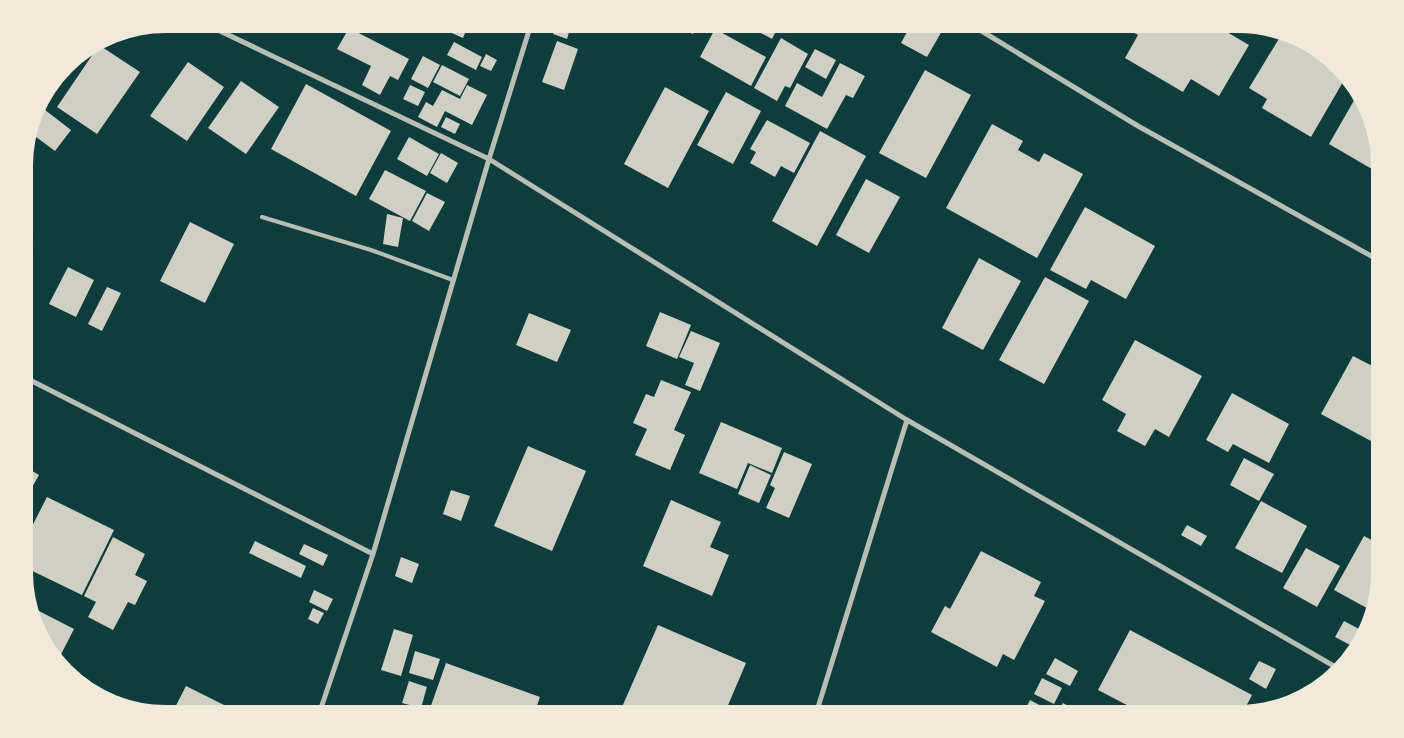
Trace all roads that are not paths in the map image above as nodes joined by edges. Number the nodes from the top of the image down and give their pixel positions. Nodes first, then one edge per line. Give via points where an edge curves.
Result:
1 (218, 30) edge
2 (529, 30) edge
3 (980, 30) edge
4 (489, 159) junction
5 (262, 217) dead end
6 (1374, 258) edge
7 (453, 280) junction
8 (30, 380) edge
9 (907, 420) junction
10 (373, 554) junction
11 (1335, 667) edge
12 (321, 708) edge
13 (818, 708) edge

1 - 4 street
2 - 4 street
3 - 6 street via 1138,126
4 - 7 street
4 - 9 street
5 - 7 lane via 363,247
7 - 10 street
8 - 10 street
9 - 11 street
9 - 13 street
10 - 12 street

